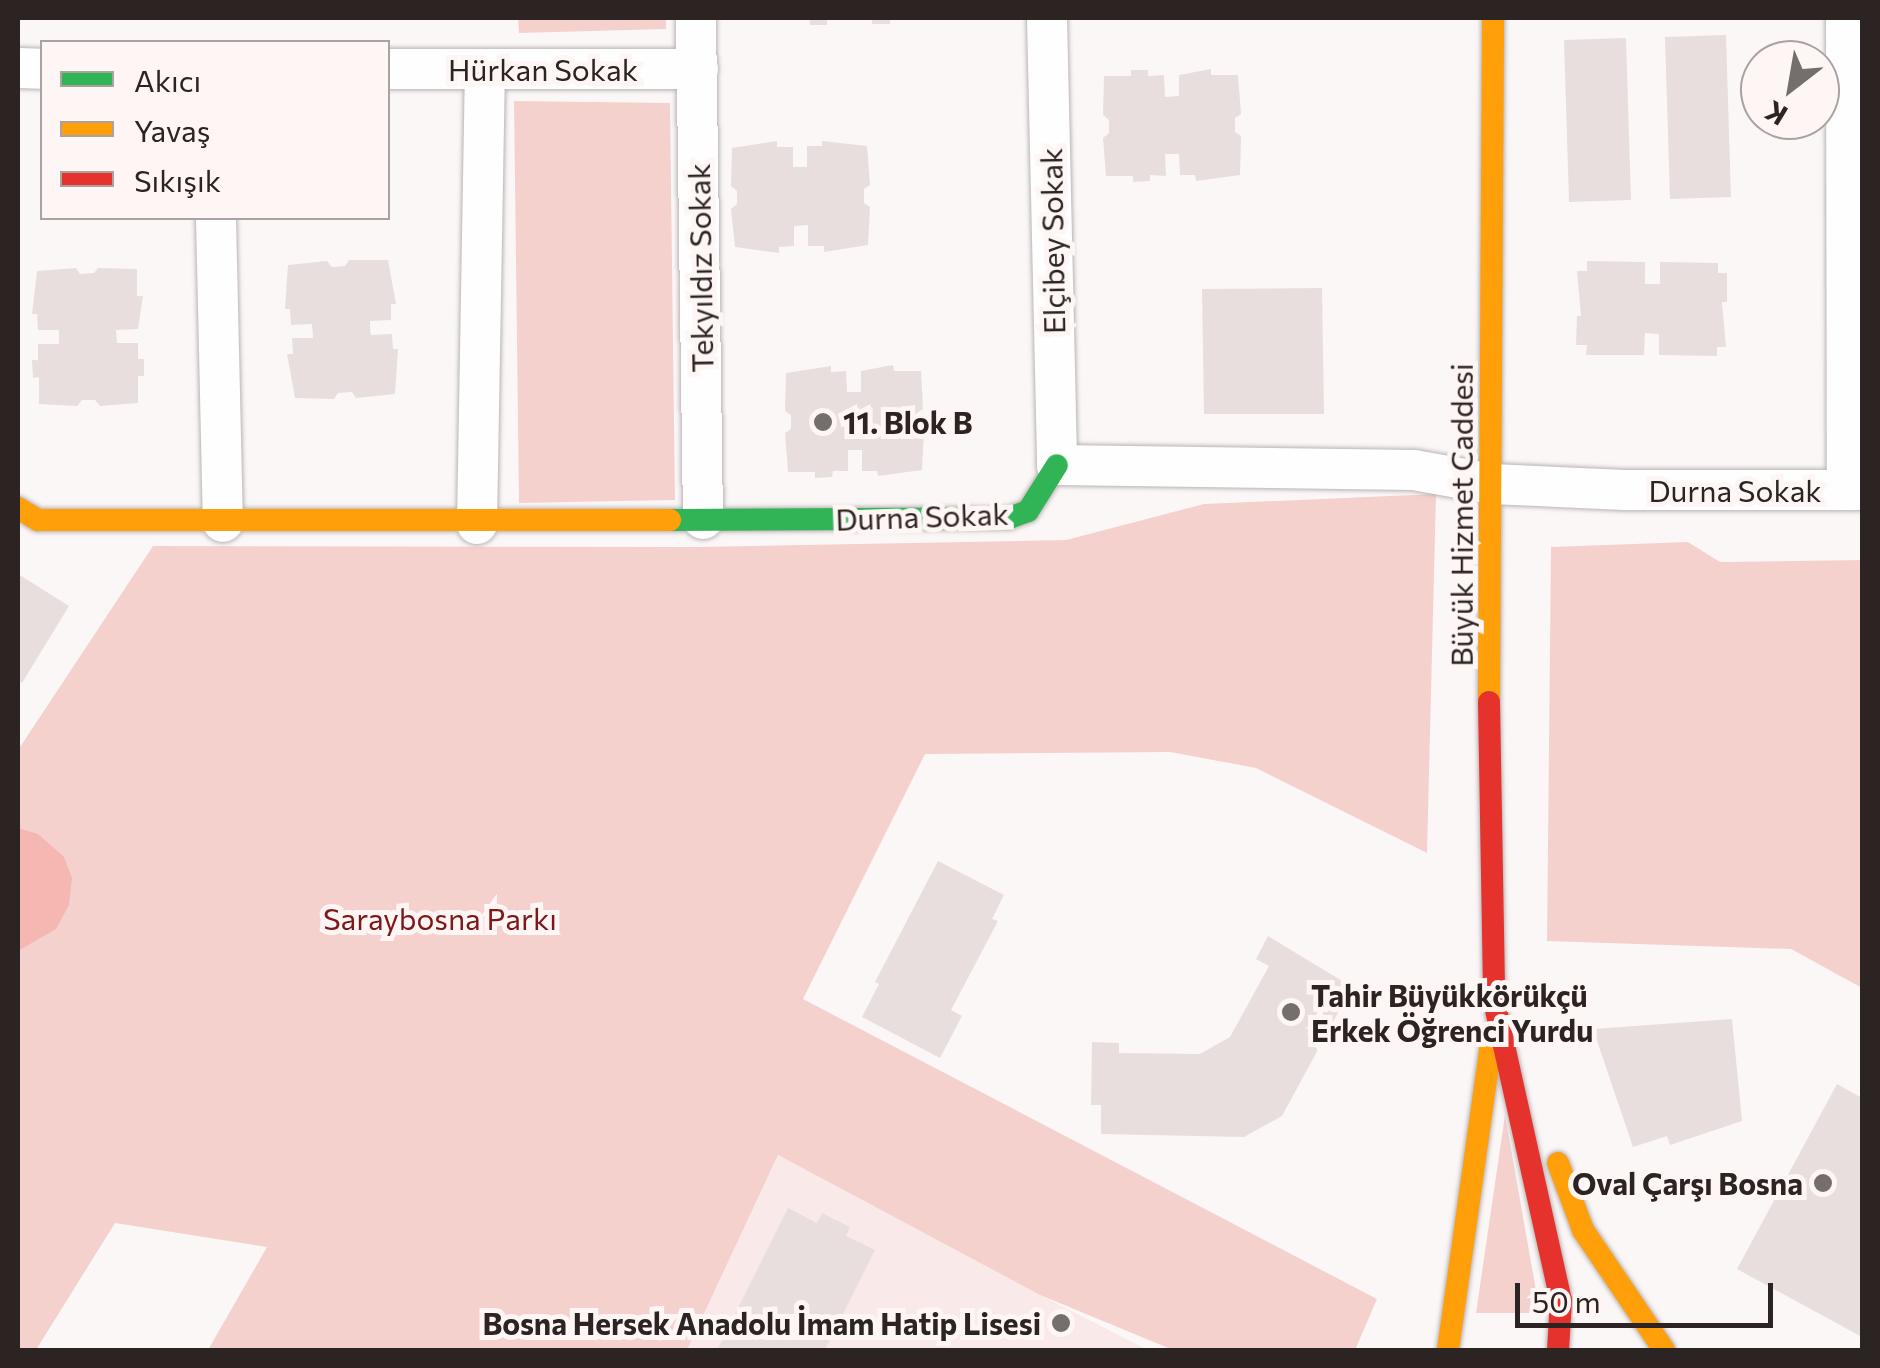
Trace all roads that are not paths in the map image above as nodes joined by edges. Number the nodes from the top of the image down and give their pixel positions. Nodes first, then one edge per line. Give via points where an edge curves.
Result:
1 (696, 18) edge
2 (1047, 18) edge
3 (1493, 18) edge
4 (1846, 18) edge
5 (390, 69) edge
6 (484, 69) junction
7 (698, 69) junction
8 (216, 220) edge
9 (1058, 465) junction
10 (1492, 484) junction
11 (1855, 489) edge
12 (18, 508) edge
13 (702, 519) junction
14 (223, 522) junction
15 (477, 524) junction
16 (1495, 1007) junction
17 (1448, 1350) edge
18 (1558, 1350) edge
19 (1664, 1350) edge

1 - 7 street, Tekyıldız Sokak
2 - 9 street, Elçibey Sokak
3 - 10 street, Büyük Hizmet Caddesi
4 - 11 street
5 - 6 street, Hürkan Sokak
6 - 7 street, Hürkan Sokak
6 - 15 street
7 - 13 street, Tekyıldız Sokak
8 - 14 street
9 - 10 street, Durna Sokak via 1414,470
9 - 13 street, Durna Sokak via 1028,511 1010,518
10 - 11 street, Durna Sokak
10 - 16 street, Büyük Hizmet Caddesi via 1488,830
12 - 14 street, Durna Sokak via 38,520
13 - 15 street, Durna Sokak
14 - 15 street, Durna Sokak
16 - 17 street, Büyük Hizmet Caddesi
16 - 18 street, Büyük Hizmet Caddesi via 1561,1300
16 - 19 street via 1583,1230

